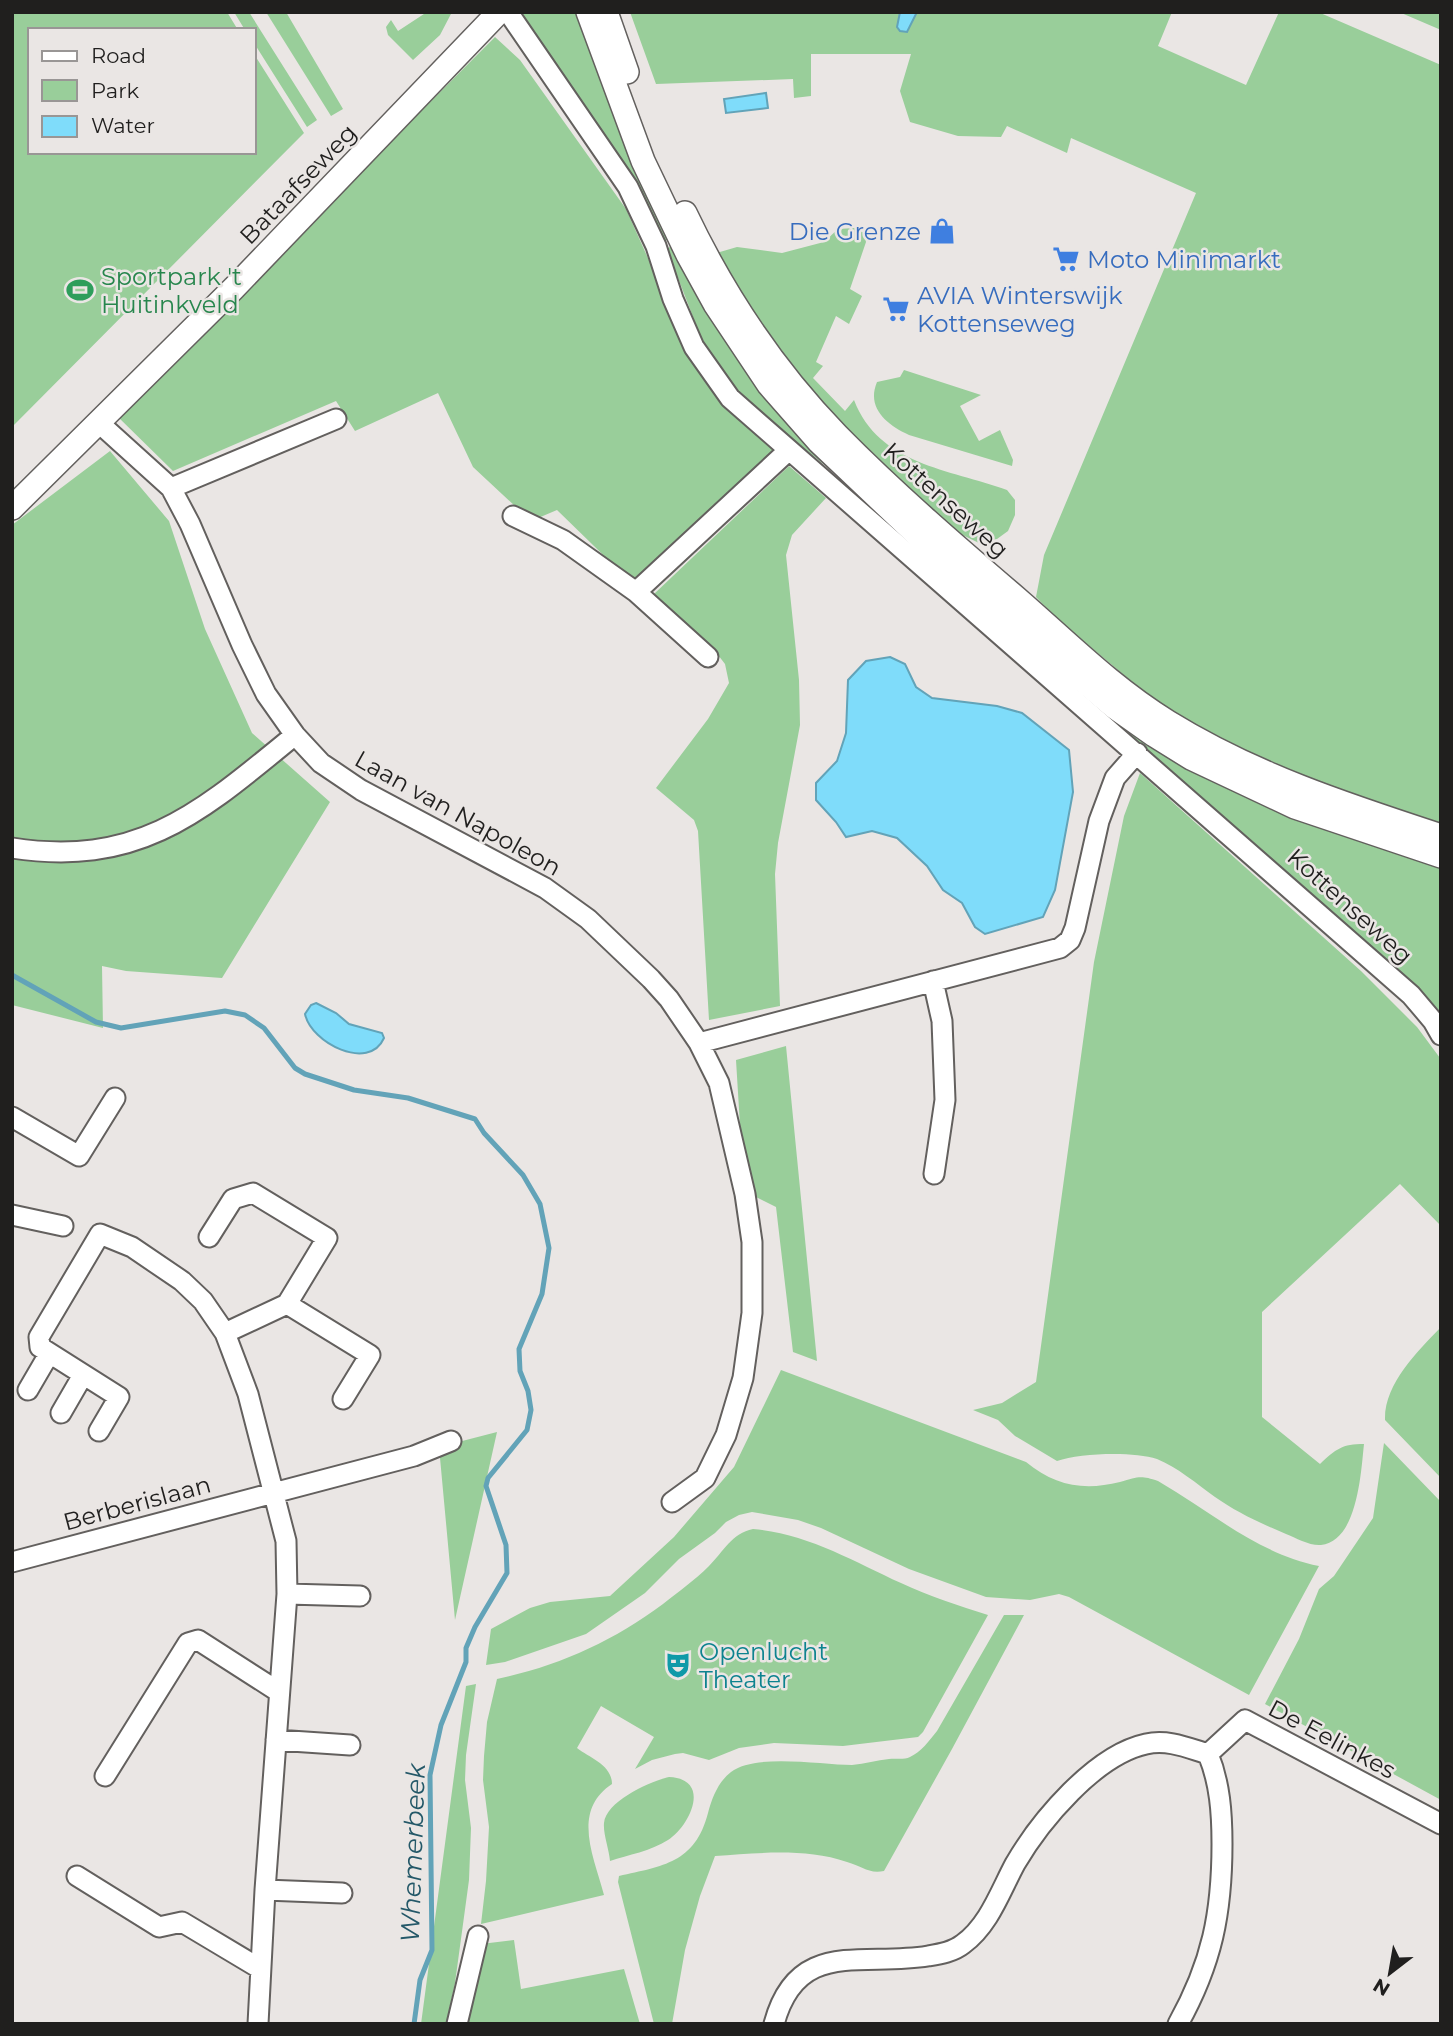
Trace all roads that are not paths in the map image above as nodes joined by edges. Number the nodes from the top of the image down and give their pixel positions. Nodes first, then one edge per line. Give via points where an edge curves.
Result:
1 (499, 12) edge
2 (508, 12) edge
3 (588, 12) edge
4 (606, 12) edge
5 (688, 237) junction
6 (656, 246) junction
7 (336, 419) dead end
8 (98, 422) junction
9 (789, 450) junction
10 (171, 488) junction
11 (12, 508) edge
12 (513, 516) dead end
13 (636, 593) junction
14 (971, 595) junction
15 (708, 657) dead end
16 (295, 735) junction
17 (1137, 753) junction
18 (1441, 836) edge
19 (12, 848) edge
20 (1441, 856) edge
21 (933, 981) junction
22 (1441, 1035) edge
23 (699, 1043) junction
24 (115, 1098) dead end
25 (12, 1117) edge
26 (934, 1174) dead end
27 (12, 1215) edge
28 (63, 1226) dead end
29 (209, 1237) dead end
30 (287, 1304) junction
31 (225, 1333) junction
32 (49, 1354) junction
33 (83, 1375) junction
34 (28, 1390) dead end
35 (343, 1399) dead end
36 (61, 1413) dead end
37 (99, 1431) dead end
38 (451, 1441) dead end
39 (275, 1492) junction
40 (673, 1502) dead end
41 (12, 1562) edge
42 (287, 1594) junction
43 (360, 1595) dead end
44 (279, 1692) junction
45 (276, 1740) junction
46 (350, 1745) dead end
47 (1208, 1754) junction
48 (105, 1776) dead end
49 (1441, 1824) edge
50 (77, 1876) dead end
51 (265, 1890) junction
52 (342, 1893) dead end
53 (478, 1936) dead end
54 (260, 1968) junction
55 (258, 2024) edge
56 (457, 2024) edge
57 (774, 2024) edge
58 (1178, 2024) edge

1 - 8 main road, Bataafseweg via 354,166
2 - 6 street, Kottenseweg via 628,187
3 - 5 main road, Kottenseweg via 643,160
4 - 5 main road, Kottenseweg
5 - 6 street
5 - 14 main road, Kottenseweg via 715,304 769,385
5 - 18 main road, Kottenseweg via 785,375 835,433 890,487 1122,690 1168,722 1244,763 1303,790
6 - 9 street, Kottenseweg via 694,347 730,398
7 - 10 street
8 - 10 street, Laan van Napoleon
8 - 11 main road, Bataafseweg
9 - 13 street
9 - 14 street, Kottenseweg via 888,535
10 - 16 street, Laan van Napoleon via 266,694
12 - 13 street via 563,540
13 - 15 street
14 - 17 street, Kottenseweg
14 - 20 main road, Kottenseweg via 1113,706 1191,758 1295,807
16 - 19 street via 215,801 139,841 69,851
16 - 23 street, Laan van Napoleon via 321,763 361,790 545,888 588,919 651,978
17 - 21 street via 1115,778 1099,821 1070,940 1049,952
17 - 22 street, Kottenseweg via 1411,995
21 - 23 street
21 - 26 street via 942,1021 946,1100
23 - 40 street, Laan van Napoleon via 719,1083 745,1194 752,1242 752,1313 743,1378 726,1435 705,1478
24 - 25 street via 79,1156
27 - 28 street
29 - 30 street via 233,1199 253,1193 327,1238
30 - 31 street
30 - 35 street via 370,1355
31 - 32 street via 182,1281 132,1247 100,1234 39,1337 40,1347
31 - 39 street via 248,1394
32 - 33 street
32 - 34 street
33 - 36 street
33 - 37 street via 119,1398
38 - 39 street, Berberislaan via 414,1456
39 - 41 street, Berberislaan
39 - 42 street via 286,1541
42 - 43 street
42 - 44 street
44 - 45 street
44 - 48 street via 198,1640 188,1643
45 - 46 street
45 - 51 street
47 - 49 street, De Eelinkes via 1245,1720
47 - 57 street via 1171,1743 1146,1744 1122,1753 1084,1779 1034,1833 986,1919 961,1946 918,1958 841,1961 814,1967 793,1982
47 - 58 street via 1217,1774 1222,1815 1219,1911 1211,1948
50 - 54 street via 159,1927 182,1922
51 - 52 street
51 - 54 street
53 - 56 street
54 - 55 street

